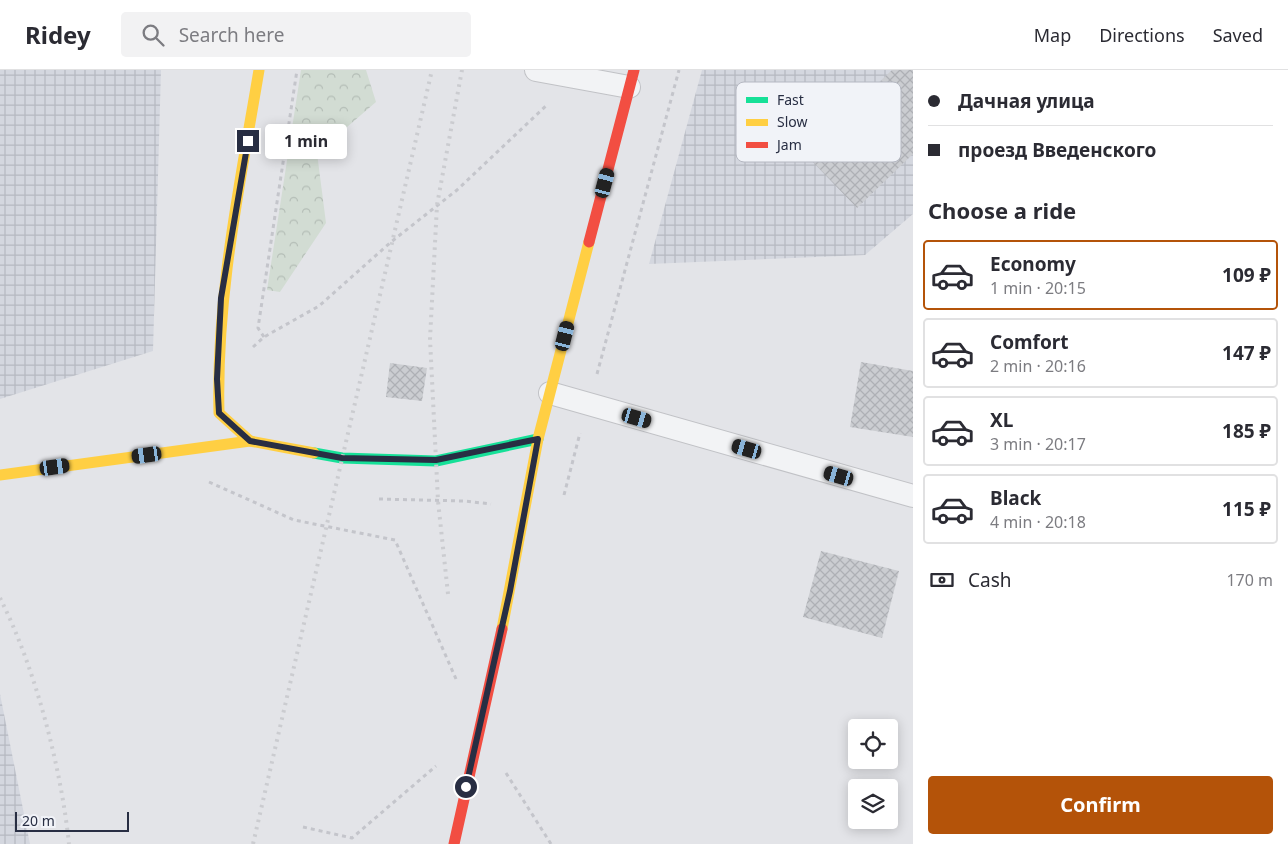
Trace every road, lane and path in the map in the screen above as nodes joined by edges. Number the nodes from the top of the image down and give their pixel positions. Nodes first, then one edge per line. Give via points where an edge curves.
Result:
1 (259, 70) edge
2 (298, 70) edge
3 (536, 70) edge
4 (679, 70) edge
5 (577, 77) junction
6 (632, 79) edge
7 (264, 336) junction
8 (217, 379) junction
9 (550, 393) junction
10 (588, 404) junction
11 (538, 439) junction
12 (250, 441) junction
13 (165, 453) junction
14 (0, 474) edge
15 (913, 496) edge
16 (564, 497) dead end
17 (379, 498) dead end
18 (526, 509) junction
19 (458, 685) dead end
20 (441, 762) dead end
21 (504, 770) dead end
22 (303, 826) dead end
23 (454, 844) edge
24 (551, 844) edge

1 - 8 street via 221,298
2 - 7 path via 258,328
3 - 5 lane
4 - 10 path
5 - 6 lane
5 - 7 path via 457,190 319,306
6 - 9 street
7 - 8 path
8 - 12 street via 219,413
9 - 10 lane
9 - 11 street
10 - 15 lane
10 - 16 path
11 - 12 street via 436,460 342,458
11 - 18 street
12 - 13 street
13 - 14 street
13 - 19 path via 204,480 294,520 396,540
17 - 18 path via 464,501
18 - 23 street
20 - 22 path via 352,838
21 - 24 path

